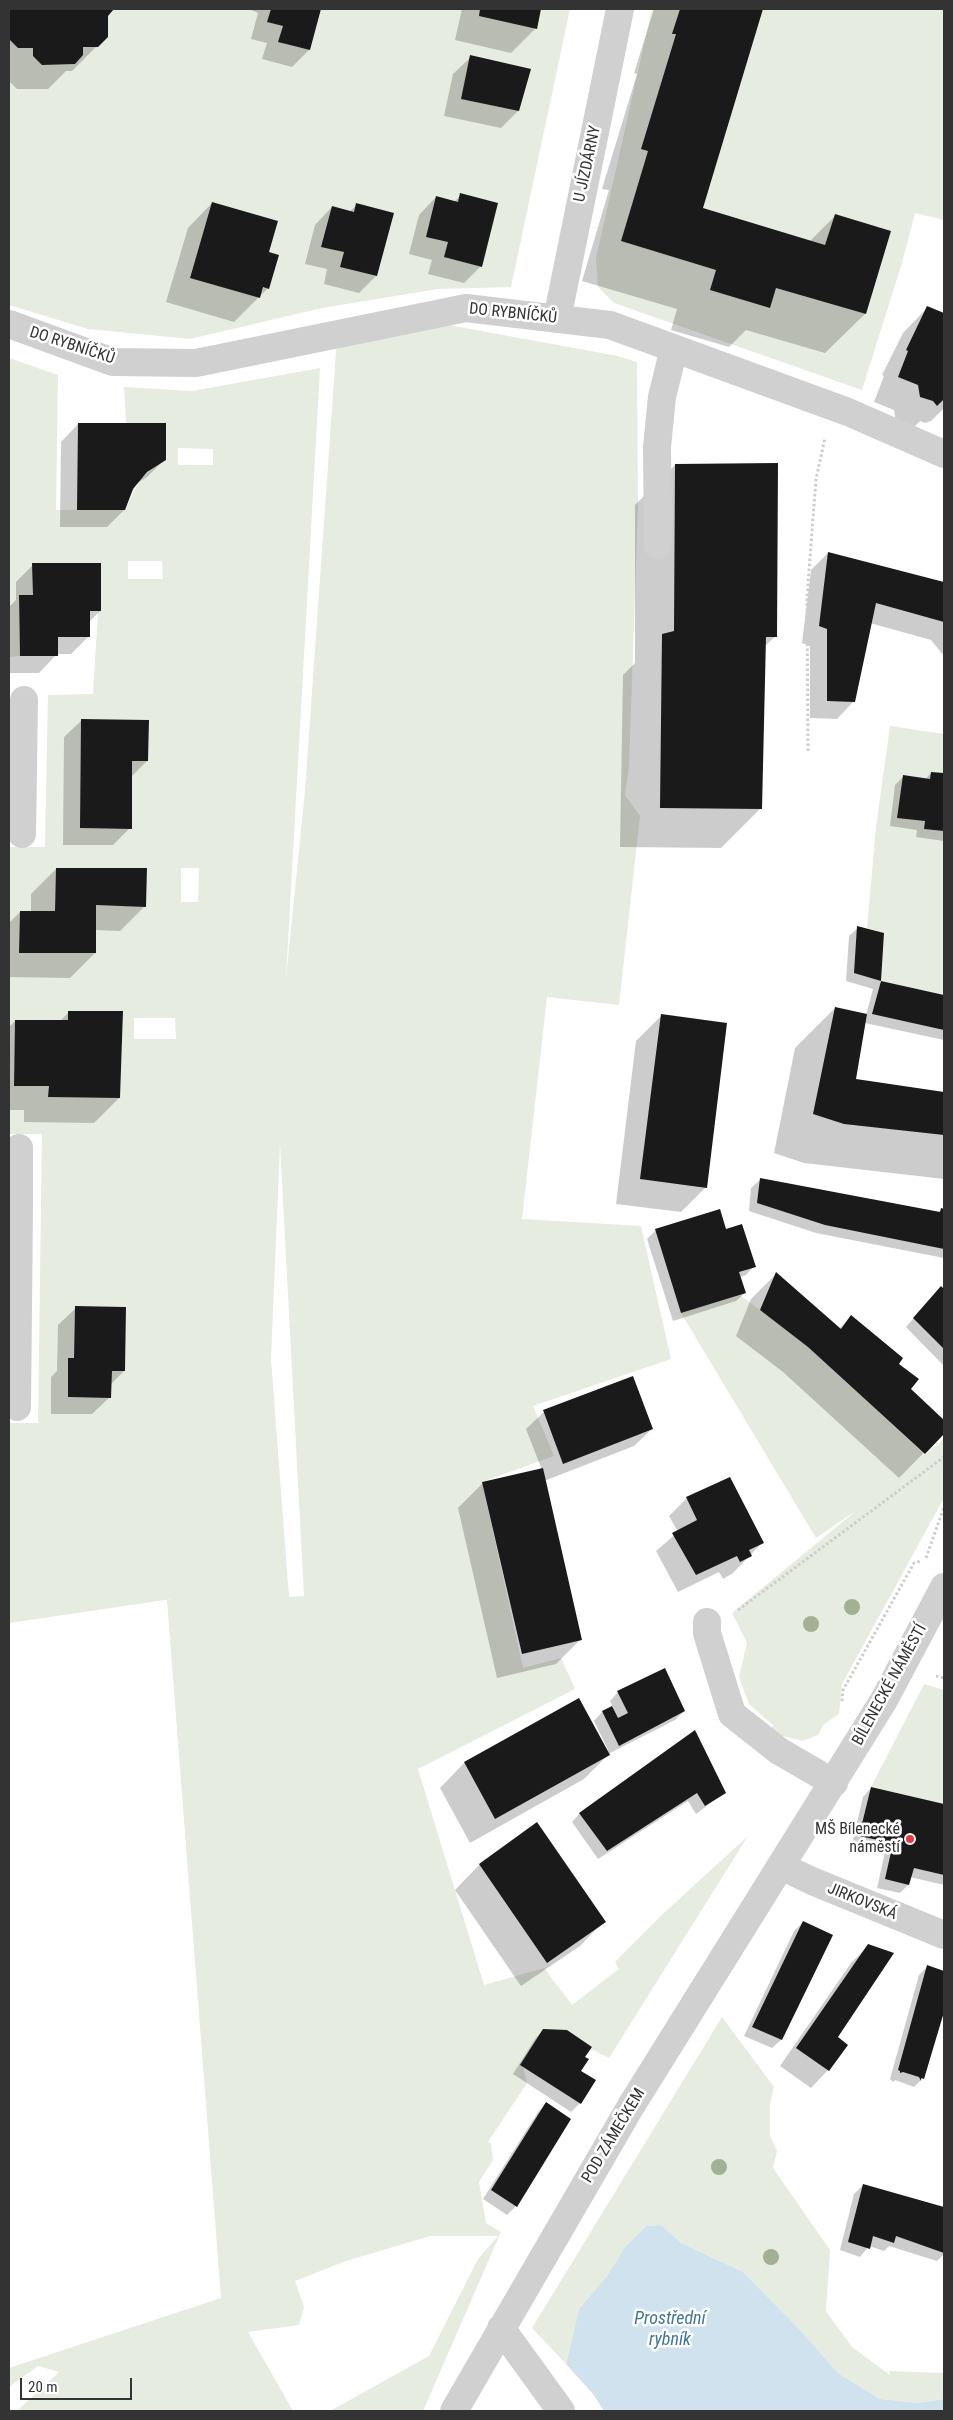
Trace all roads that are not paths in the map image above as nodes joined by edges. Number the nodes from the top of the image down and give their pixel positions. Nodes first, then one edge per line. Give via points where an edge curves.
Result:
1 (620, 9) edge
2 (557, 319) junction
3 (9, 324) edge
4 (674, 348) junction
5 (944, 454) edge
6 (658, 545) dead end
7 (24, 700) dead end
8 (16, 769) edge
9 (22, 834) dead end
10 (19, 1148) dead end
11 (14, 1206) edge
12 (17, 1407) dead end
13 (944, 1587) edge
14 (707, 1627) road end
15 (834, 1783) junction
16 (781, 1866) junction
17 (944, 1935) edge
18 (501, 2328) junction
19 (454, 2411) edge
20 (561, 2411) edge

1 - 2 street, U JÍZDÁRNY
2 - 3 street, DO RYBNÍČKŮ via 466,308 196,364 113,362
2 - 4 street, DO RYBNÍČKŮ via 610,325
4 - 5 street, DO RYBNÍČKŮ via 833,406
4 - 6 street via 662,397 657,447
7 - 8 street
8 - 9 street
10 - 11 street
11 - 12 street
13 - 15 street, BÍLENECKÉ NÁMĚSTÍ via 884,1700
14 - 15 street via 732,1714 780,1751
15 - 16 street, BÍLENECKÉ NÁMĚSTÍ
16 - 17 street, JIRKOVSKÁ
16 - 18 street, POD ZÁMEČKEM via 631,2106
18 - 19 street, POD ZÁMEČKEM
18 - 20 street

